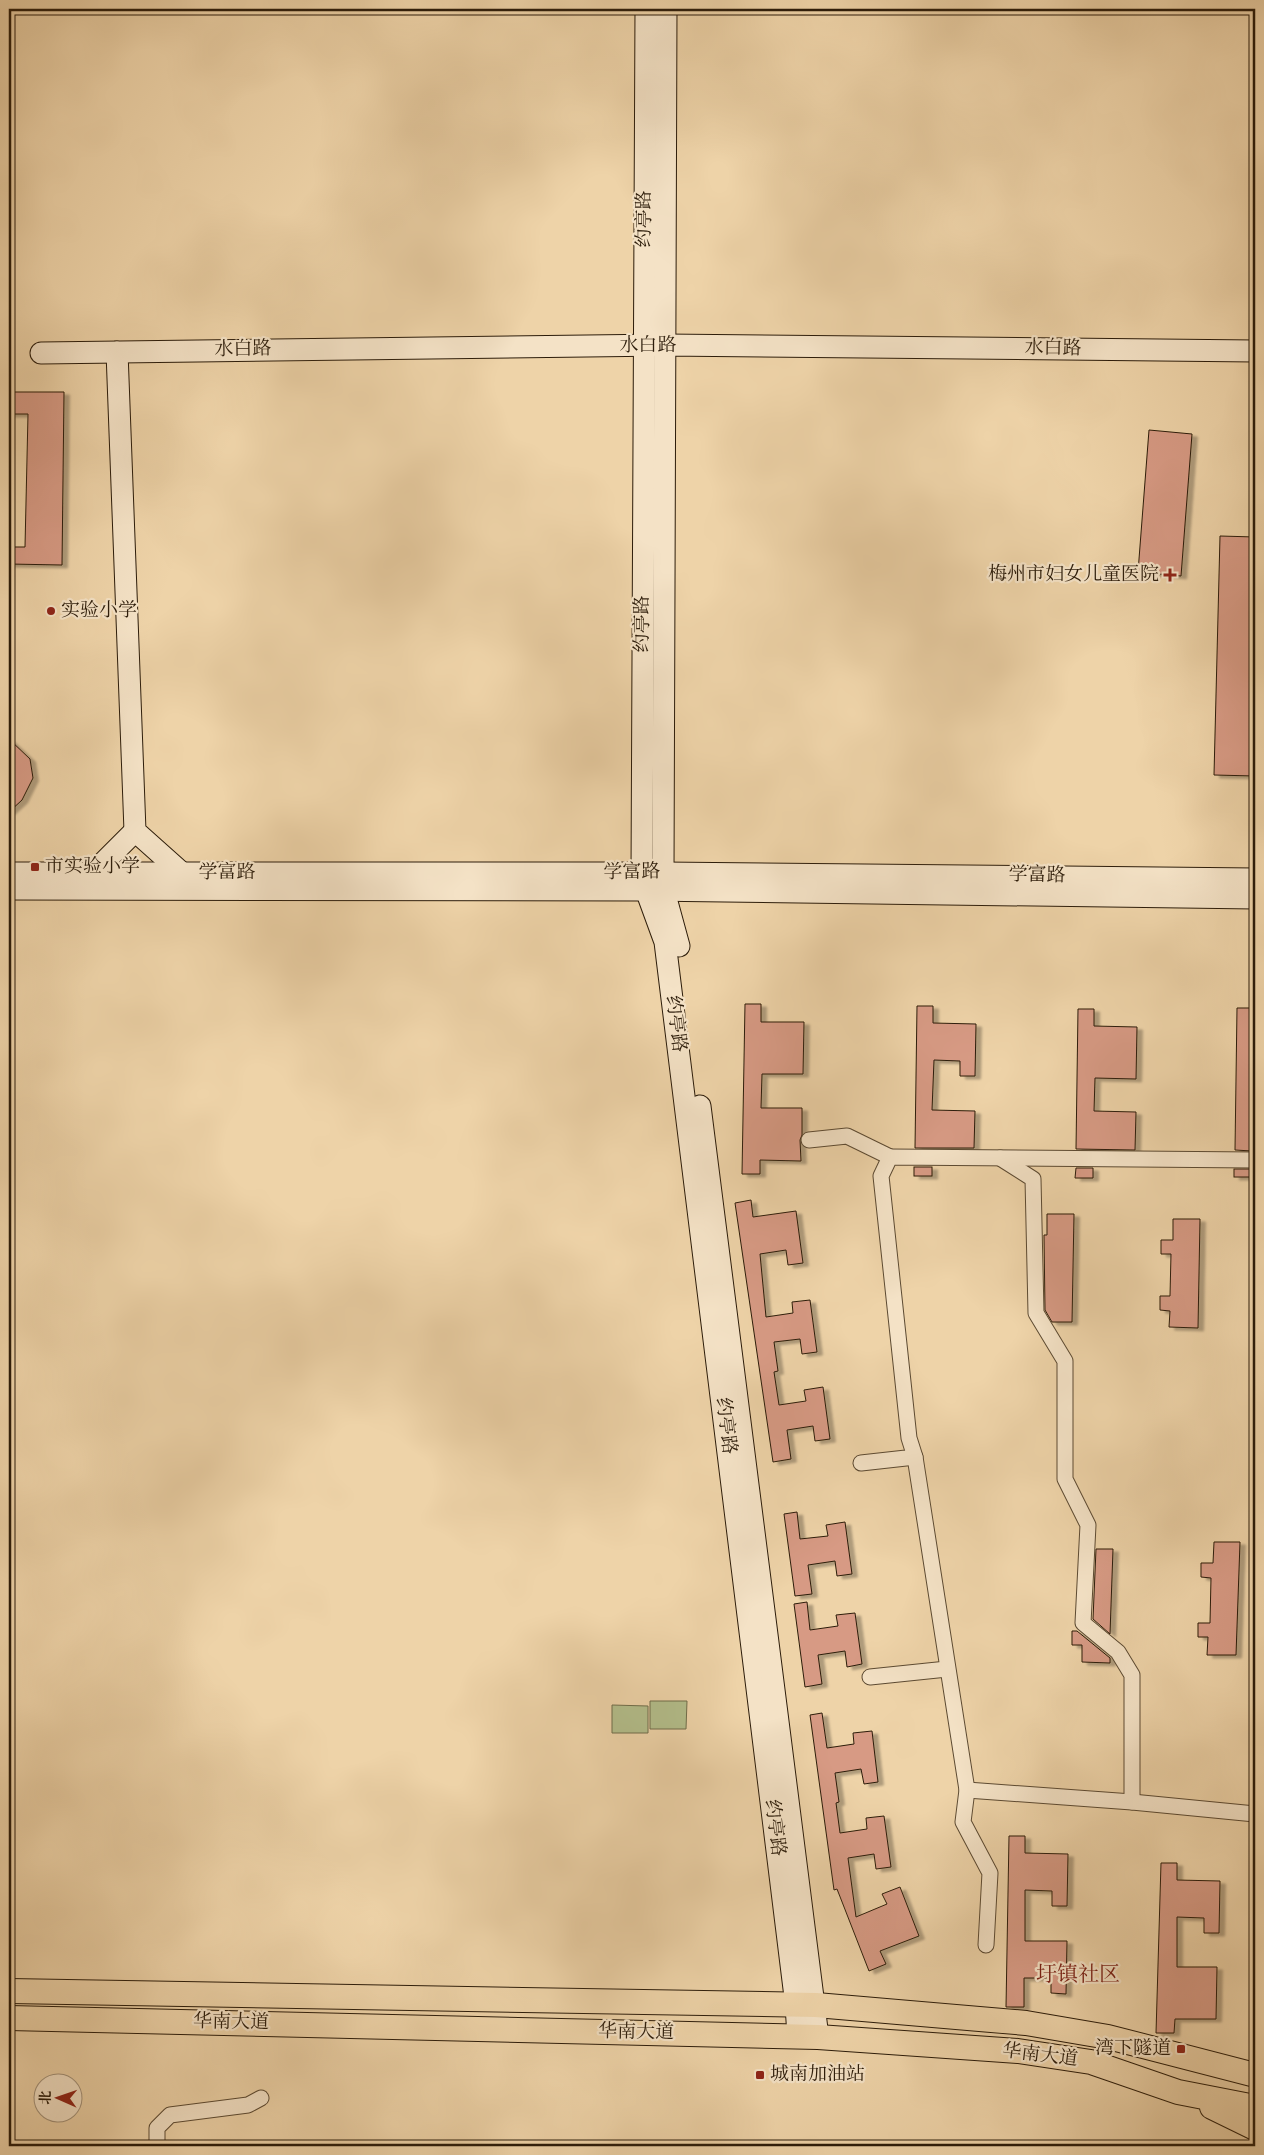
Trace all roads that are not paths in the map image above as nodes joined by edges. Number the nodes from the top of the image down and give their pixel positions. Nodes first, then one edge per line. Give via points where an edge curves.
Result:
1 (646, 9) edge
2 (666, 9) edge
3 (655, 346) junction
4 (1255, 351) edge
5 (117, 352) junction
6 (41, 353) dead end
7 (135, 831) junction
8 (9, 873) edge
9 (93, 873) junction
10 (182, 873) junction
11 (1255, 879) edge
12 (654, 882) junction
13 (9, 890) edge
14 (1255, 898) edge
15 (809, 1140) dead end
16 (890, 1157) junction
17 (1000, 1158) junction
18 (1255, 1160) edge
19 (915, 1457) junction
20 (861, 1463) dead end
21 (947, 1669) junction
22 (870, 1677) dead end
23 (967, 1790) junction
24 (1132, 1802) junction
25 (1255, 1814) edge
26 (986, 1945) dead end
27 (9, 1992) edge
28 (806, 2005) junction
29 (9, 2018) edge
30 (808, 2037) junction
31 (1180, 2055) junction
32 (1255, 2062) edge
33 (1255, 2075) edge
34 (1178, 2092) junction
35 (261, 2098) dead end
36 (1255, 2107) edge
37 (1255, 2128) edge
38 (157, 2146) edge

1 - 3 street, 约亭路
2 - 3 street, 约亭路
3 - 4 street, 水白路
3 - 5 street, 水白路
3 - 12 street, 约亭路
5 - 6 street, 水白路
5 - 7 street
7 - 9 street
7 - 10 street
8 - 9 street, 学富路
9 - 10 street, 学富路
10 - 12 street, 学富路
11 - 12 street, 学富路
12 - 13 street, 学富路
12 - 14 street, 学富路
12 - 28 street, 约亭路 via 679,942
15 - 16 street via 847,1136
16 - 17 street
16 - 19 street via 881,1176 909,1438
17 - 18 street
17 - 24 street via 1033,1179 1036,1312 1065,1362 1066,1479 1088,1525 1083,1623 1118,1652 1132,1675
19 - 20 street
19 - 21 street
21 - 22 street
21 - 23 street
23 - 24 street
23 - 26 street via 963,1822 990,1873
24 - 25 street
27 - 28 main road, 华南大道
28 - 30 street, 约亭路
28 - 31 main road, 华南大道 via 1026,2023 1108,2037
29 - 30 main road, 华南大道
30 - 34 main road, 华南大道 via 1018,2051 1091,2062
31 - 32 main road
31 - 33 main road, 华南大道
34 - 36 main road, 华南大道
34 - 37 main road
35 - 38 street via 248,2105 170,2115 157,2128

